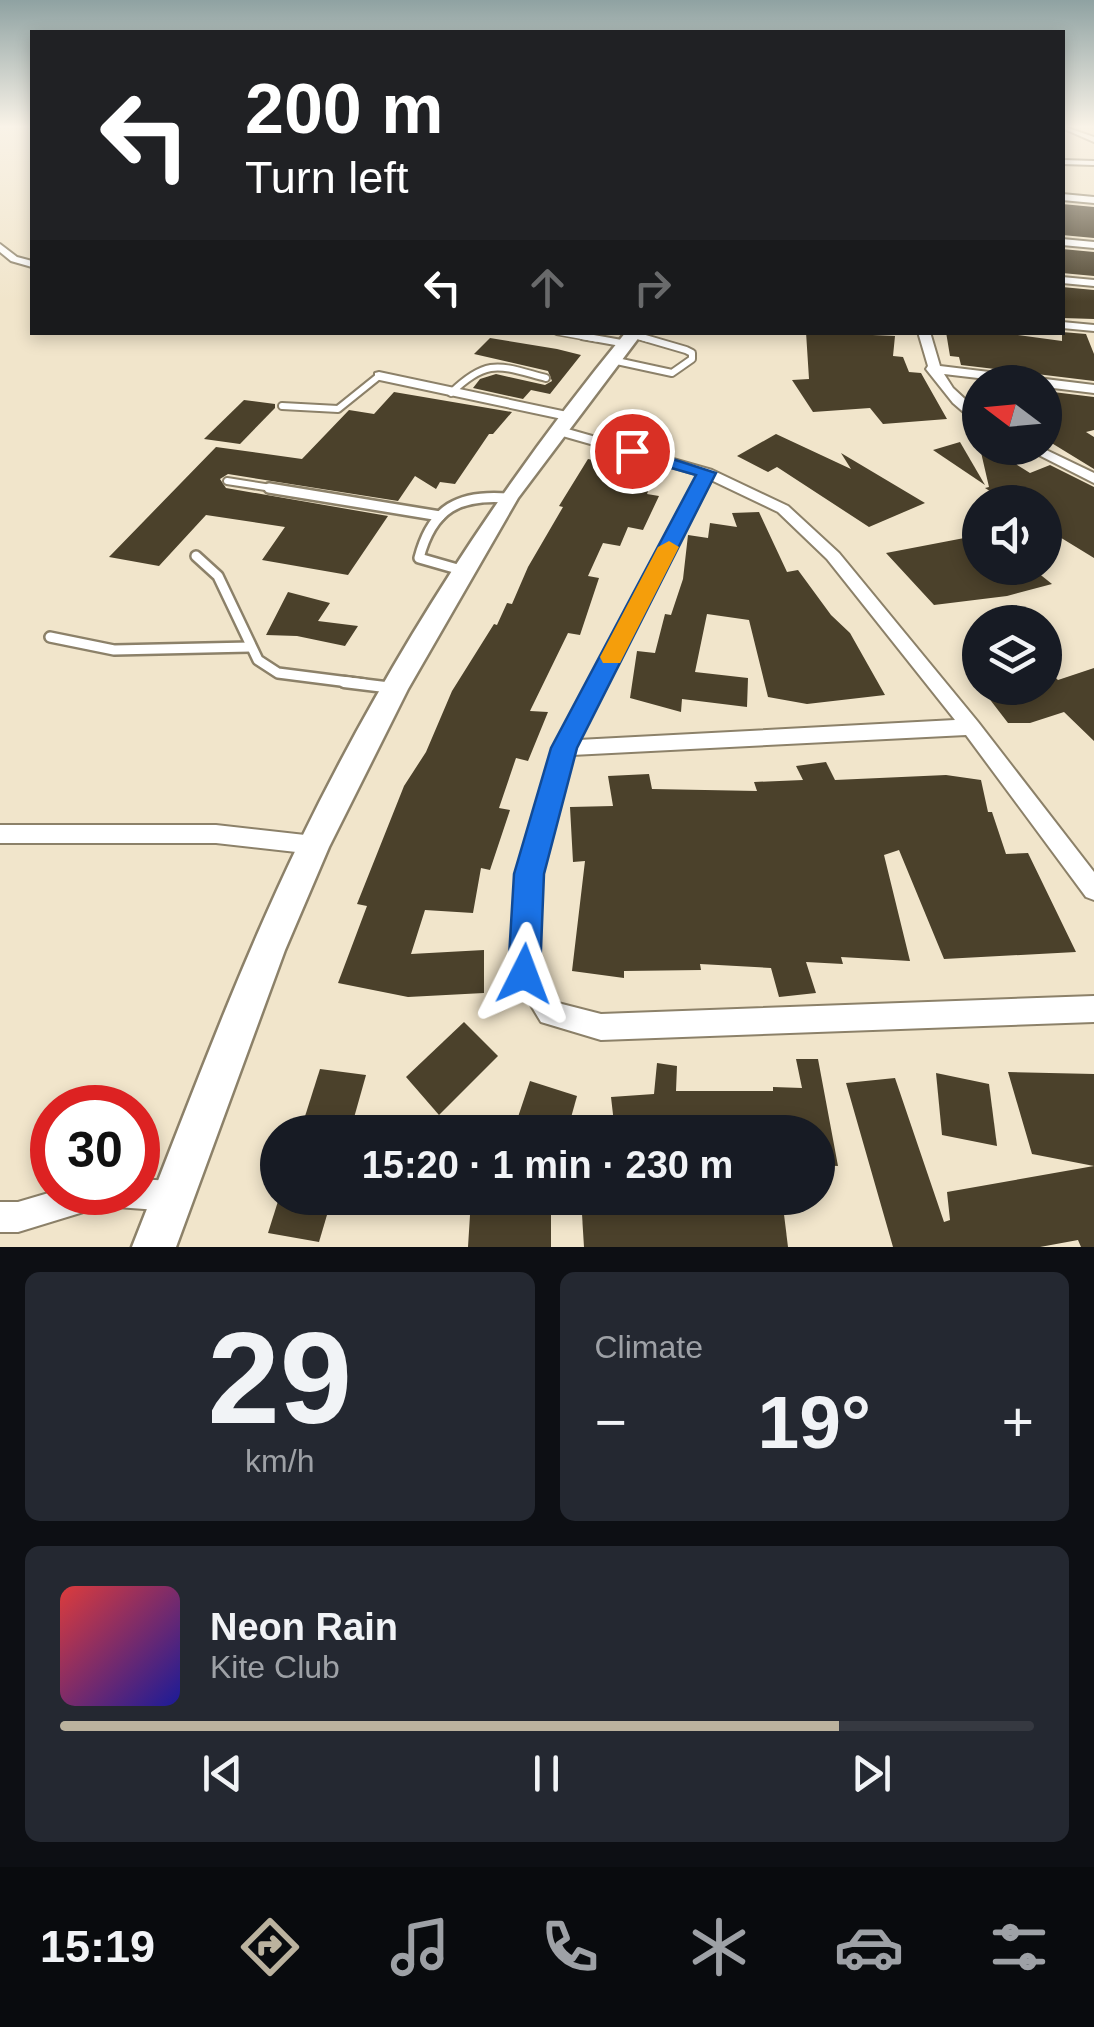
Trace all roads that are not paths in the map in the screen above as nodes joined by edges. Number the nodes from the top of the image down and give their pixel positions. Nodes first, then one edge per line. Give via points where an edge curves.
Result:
1 (1065, 197) edge
2 (1094, 200) edge
3 (1065, 242) edge
4 (1094, 245) edge
5 (0, 247) edge
6 (30, 263) edge
7 (1065, 280) edge
8 (1094, 283) edge
9 (1065, 325) edge
10 (1094, 328) edge
11 (594, 335) edge
12 (925, 335) edge
13 (627, 343) edge
14 (932, 369) junction
15 (962, 373) edge
16 (380, 376) joint
17 (546, 378) dead end
18 (1062, 386) edge
19 (1094, 390) edge
20 (451, 393) junction
21 (962, 404) edge
22 (282, 406) dead end
23 (562, 423) junction
24 (1062, 463) edge
25 (707, 473) junction
26 (1094, 480) edge
27 (227, 481) dead end
28 (508, 498) junction
29 (440, 516) junction
30 (196, 556) dead end
31 (464, 570) junction
32 (50, 637) dead end
33 (250, 647) junction
34 (395, 688) junction
35 (971, 728) junction
36 (564, 748) junction
37 (0, 834) edge
38 (314, 845) junction
39 (1094, 890) edge
40 (1094, 1009) edge
41 (160, 1195) edge
42 (172, 1196) junction
43 (30, 1213) edge
44 (0, 1217) edge
45 (154, 1247) edge

1 - 2 street
3 - 4 street
5 - 6 street
7 - 8 street
9 - 10 street
11 - 13 lane
12 - 14 street
13 - 13 lane via 672,373 692,359 686,350
13 - 23 main road
14 - 15 street
14 - 21 street
16 - 20 street
16 - 22 lane via 338,409
17 - 20 lane via 487,364 474,368
18 - 19 street
20 - 23 street
23 - 25 street
23 - 28 main road
24 - 26 street
25 - 35 street via 782,509 833,556
25 - 36 street
27 - 29 lane
28 - 29 lane via 466,495
28 - 31 main road
29 - 31 lane via 419,558
30 - 33 lane via 218,576
31 - 34 main road
32 - 33 lane via 114,650
33 - 34 lane via 278,673
34 - 38 main road
35 - 36 street
35 - 39 street
36 - 40 street via 528,890 524,974 550,1012 600,1027
37 - 38 street via 216,834
38 - 42 main road
41 - 42 street
42 - 45 main road
43 - 44 street

